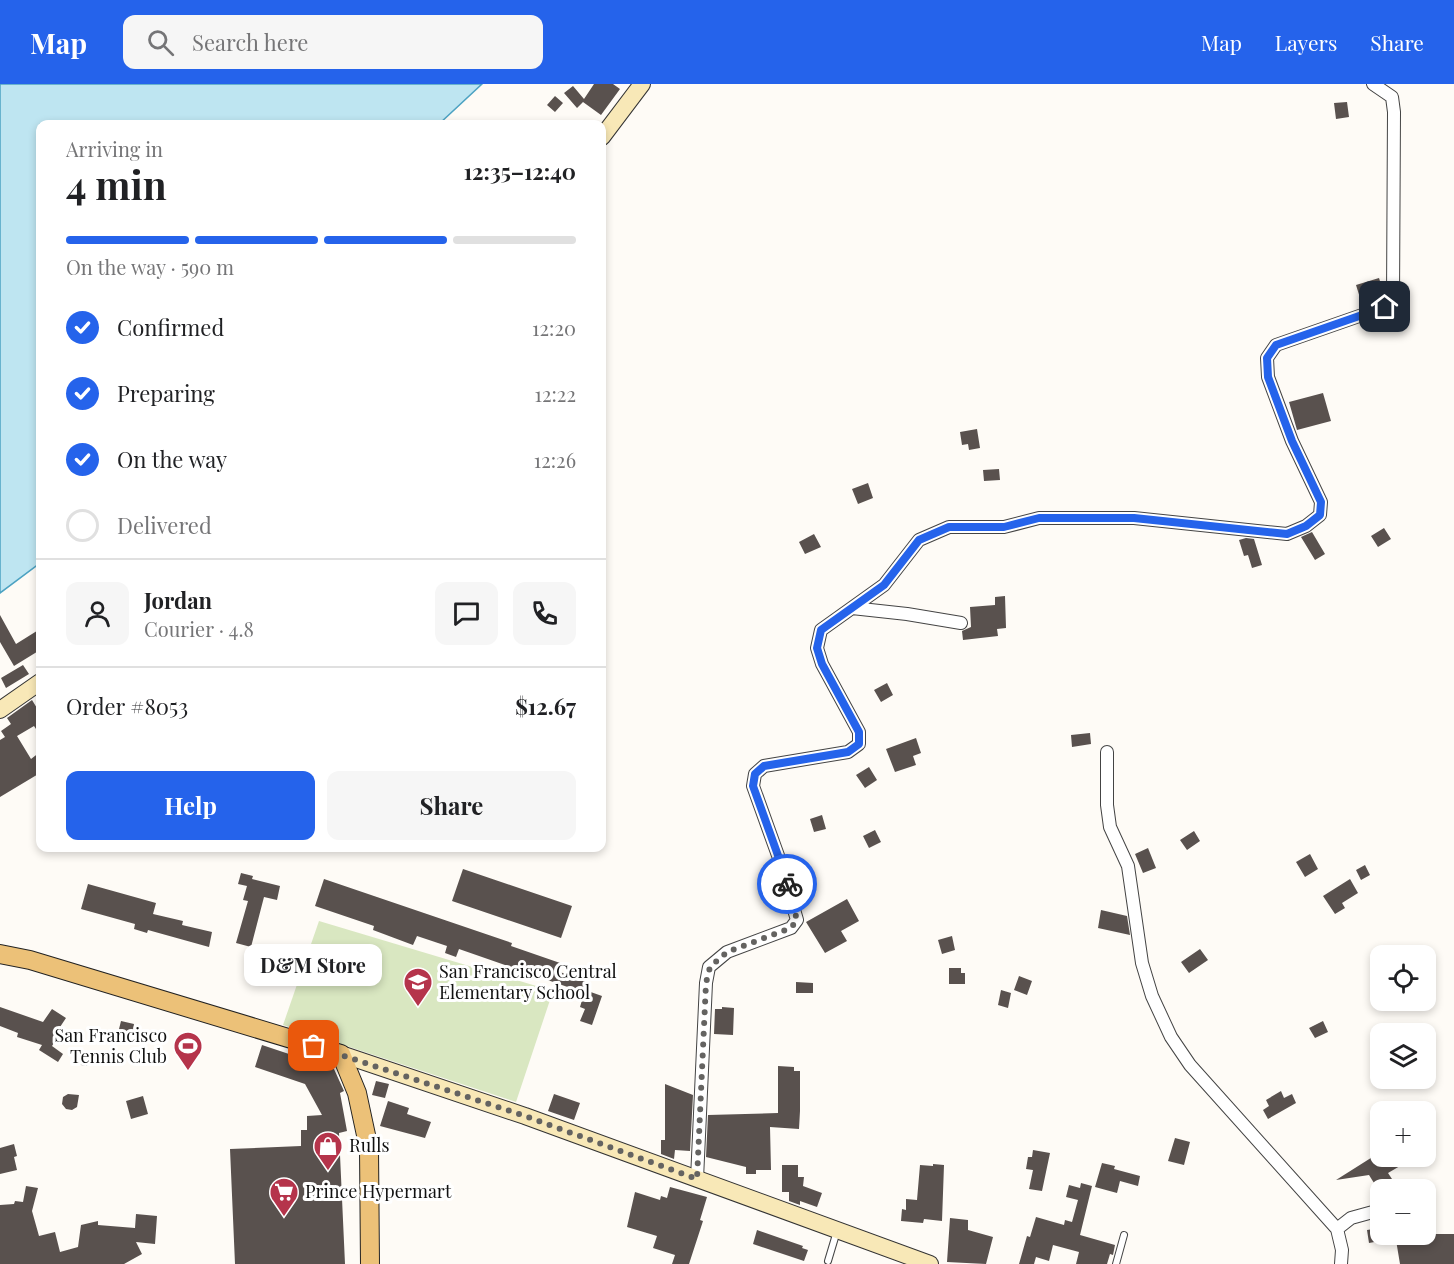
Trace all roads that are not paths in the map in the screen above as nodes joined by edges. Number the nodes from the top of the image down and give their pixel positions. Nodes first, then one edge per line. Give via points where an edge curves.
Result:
1 (642, 84) edge
2 (1373, 84) edge
3 (606, 132) edge
4 (852, 608) junction
5 (961, 623) dead end
6 (36, 685) edge
7 (0, 710) edge
8 (1107, 752) dead end
9 (0, 954) edge
10 (341, 1054) junction
11 (697, 1179) junction
12 (1370, 1213) edge
13 (1337, 1229) junction
14 (837, 1230) junction
15 (1124, 1235) dead end
16 (828, 1262) dead end
17 (370, 1264) edge
18 (930, 1264) edge
19 (1116, 1264) edge
20 (1341, 1264) edge

1 - 3 main road
2 - 4 street via 1392,97 1394,112 1393,299 1385,307 1276,345 1267,358 1268,377 1321,502 1320,515 1287,534 1134,518 1039,518 1004,527 949,527 919,540 884,585
4 - 5 street
4 - 11 street via 821,630 817,648 859,732 859,744 848,752 764,766 755,774 753,786 797,920 791,928 727,952 710,967 706,983
6 - 7 main road
8 - 13 street via 1110,827 1128,866 1142,963 1171,1037 1190,1065
9 - 10 main road
10 - 11 main road
10 - 17 main road via 357,1093 369,1149
11 - 14 main road
12 - 13 street via 1351,1218
13 - 20 street
14 - 16 lane
14 - 18 main road
15 - 19 lane

